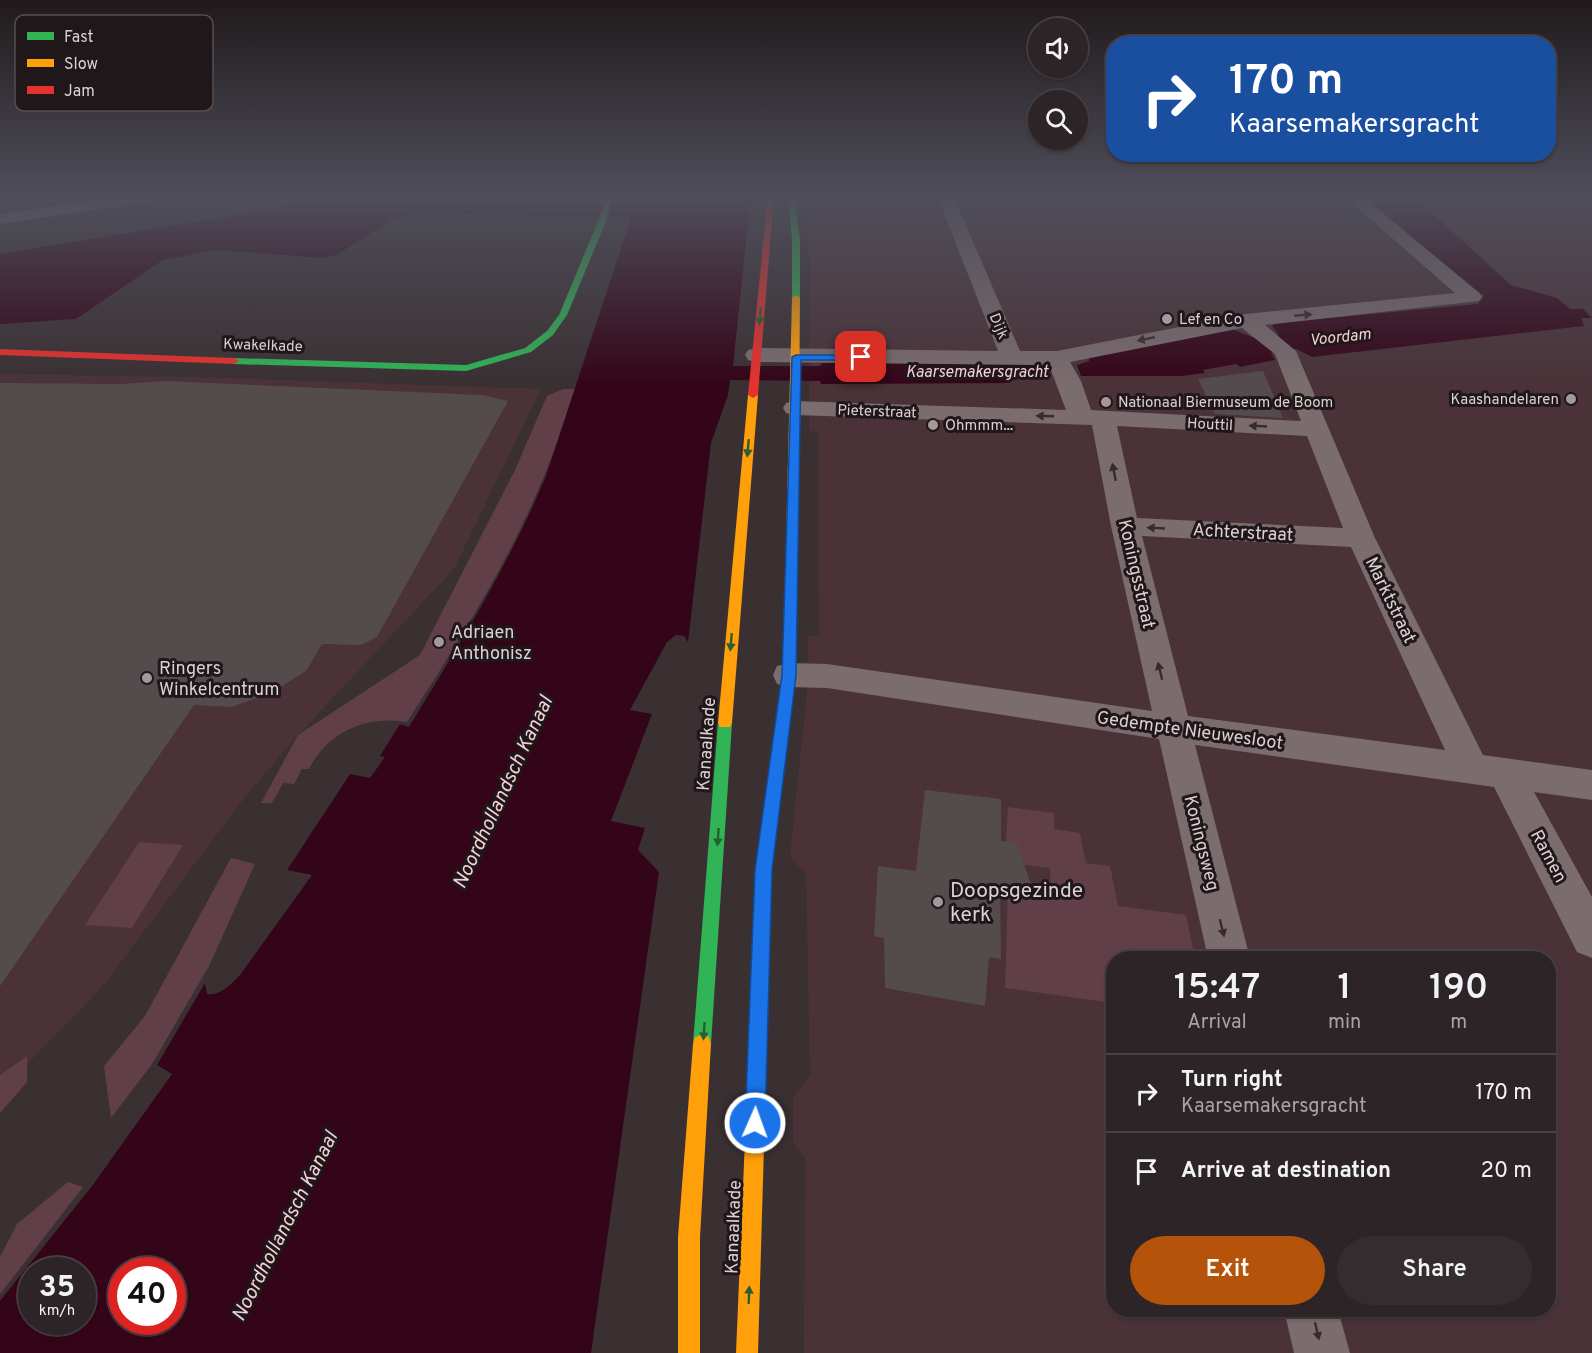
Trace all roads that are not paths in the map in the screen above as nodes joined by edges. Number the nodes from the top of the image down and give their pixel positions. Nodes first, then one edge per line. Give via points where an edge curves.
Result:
1 (586, 258) edge
2 (765, 258) edge
3 (796, 258) edge
4 (971, 258) edge
5 (1428, 258) edge
6 (1245, 320) junction
7 (0, 352) edge
8 (1012, 358) junction
9 (756, 359) junction
10 (796, 359) junction
11 (1062, 367) junction
12 (795, 396) junction
13 (1092, 418) junction
14 (1316, 429) junction
15 (1125, 526) junction
16 (1361, 538) junction
17 (789, 675) junction
18 (1174, 728) junction
19 (1489, 771) junction
20 (1592, 785) edge
21 (1592, 938) edge
22 (1227, 951) edge
23 (1313, 1317) edge
24 (689, 1353) edge
25 (747, 1353) edge
26 (1322, 1353) edge

1 - 7 street, Kwakelkade via 557,325 543,340 522,352 479,365 436,369
2 -> 9 street
3 - 10 street
4 - 8 street, Dijk
6 -> 5 street via 1472,297
6 -> 11 street
6 - 14 street, Marktstraat via 1289,359
8 - 10 street
8 - 11 street
9 - 10 street
9 -> 24 street, Kanaalkade via 728,675 689,1237
10 - 12 street, Kanaalkade
11 - 13 street, Koningsstraat
13 -> 12 street, Pieterstraat
12 - 17 street, Kanaalkade
14 -> 13 street, Houttil
15 -> 13 street, Koningsstraat
14 - 16 street, Marktstraat
16 -> 15 street, Achterstraat
18 -> 15 street, Koningsstraat
16 - 19 street, Marktstraat
17 - 18 street, Gedempte Nieuwesloot via 827,676
25 -> 17 street, Kanaalkade via 764,870
18 - 19 street, Gedempte Nieuwesloot
18 -> 22 street, Koningsweg
19 - 20 street, Gedempte Nieuwesloot
19 - 21 street, Ramen
23 -> 26 street

